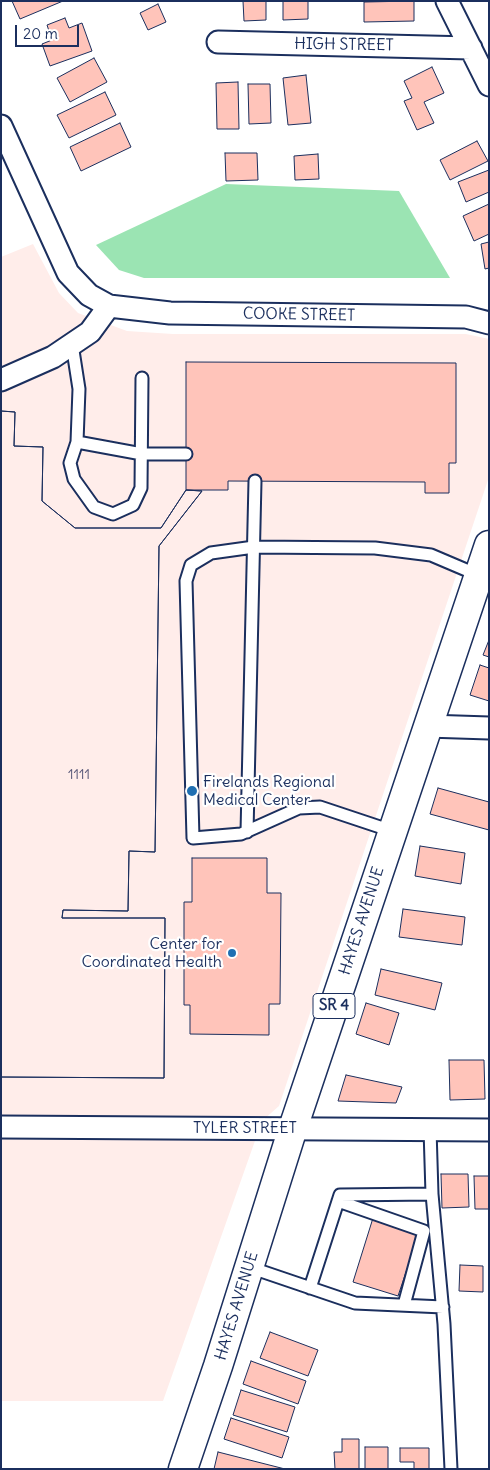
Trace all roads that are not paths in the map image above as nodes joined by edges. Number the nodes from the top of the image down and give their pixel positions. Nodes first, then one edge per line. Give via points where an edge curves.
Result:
1 (447, 1) edge
2 (218, 42) dead end
3 (471, 48) junction
4 (489, 85) edge
5 (1, 126) edge
6 (109, 306) junction
7 (489, 323) edge
8 (72, 344) junction
9 (142, 378) dead end
10 (1, 380) edge
11 (77, 442) junction
12 (142, 454) junction
13 (186, 454) dead end
14 (255, 481) dead end
15 (489, 544) edge
16 (254, 547) junction
17 (478, 575) junction
18 (428, 726) junction
19 (489, 728) edge
20 (392, 831) junction
21 (247, 832) junction
22 (1, 1127) edge
23 (293, 1128) junction
24 (430, 1129) junction
25 (489, 1130) edge
26 (432, 1194) junction
27 (338, 1201) junction
28 (430, 1230) junction
29 (249, 1267) junction
30 (310, 1288) junction
31 (404, 1305) junction
32 (443, 1307) junction
33 (183, 1469) edge
34 (451, 1469) edge

1 - 3 street
2 - 3 street, HIGH STREET
3 - 4 street
5 - 6 street via 68,273 89,295
6 - 7 street, COOKE STREET via 170,313 466,317
6 - 8 street via 90,332
8 - 10 street via 53,357
8 - 11 lane via 79,389
9 - 12 lane
11 - 12 lane
11 - 12 lane via 70,463 74,479 94,507 113,514 133,505 141,488
12 - 13 lane
14 - 16 lane
15 - 17 main road, HAYES AVENUE / SR 4
16 - 17 lane via 402,550 431,555
16 - 21 lane
16 - 21 lane via 211,552 190,565 186,581 193,838
17 - 18 main road, HAYES AVENUE / SR 4
18 - 19 street
18 - 20 main road, HAYES AVENUE / SR 4
20 - 21 lane via 320,807 299,808
20 - 23 main road, HAYES AVENUE / SR 4
22 - 23 street, TYLER STREET
23 - 24 street, TYLER STREET
23 - 29 main road, HAYES AVENUE / SR 4
24 - 25 street, TYLER STREET
24 - 26 lane
26 - 27 lane via 340,1195
26 - 28 lane
27 - 28 lane
27 - 30 lane
28 - 31 lane
28 - 32 lane
29 - 30 lane
29 - 33 main road, HAYES AVENUE / SR 4
30 - 31 lane via 354,1303
31 - 32 lane
32 - 34 lane

